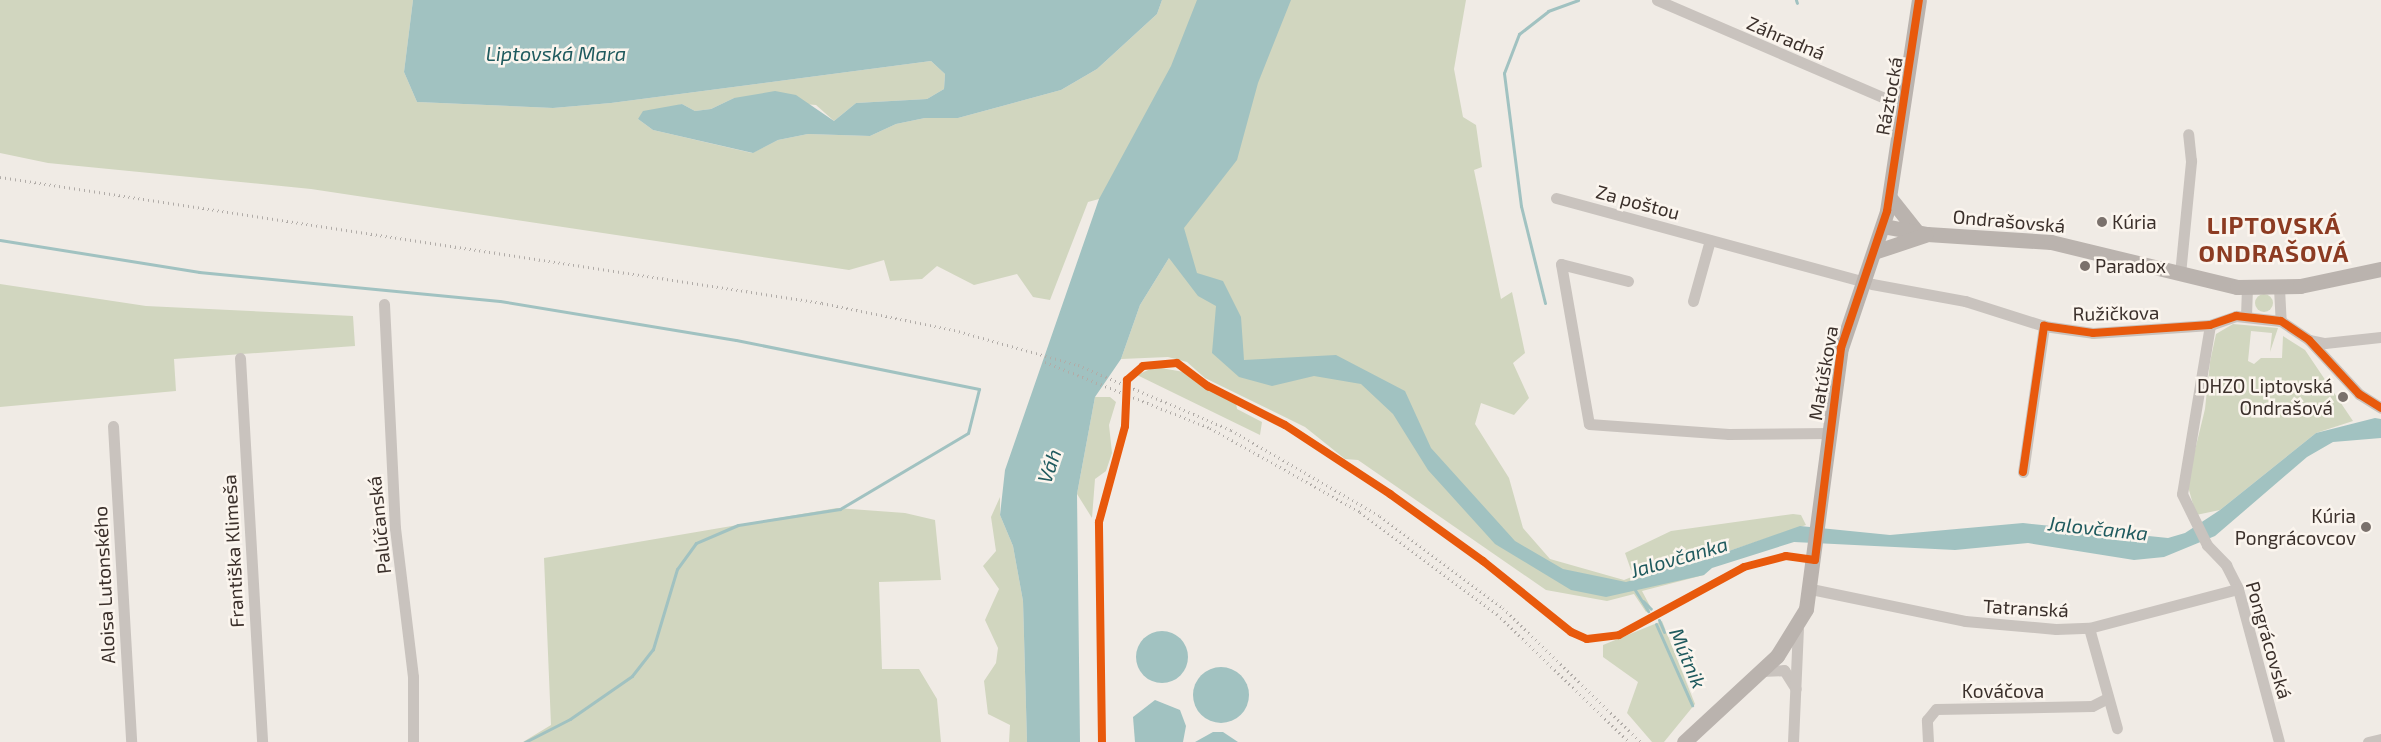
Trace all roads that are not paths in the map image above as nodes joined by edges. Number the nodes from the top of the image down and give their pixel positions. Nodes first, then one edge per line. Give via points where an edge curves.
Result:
1 (1657, 0) edge
2 (1919, 0) edge
3 (1903, 106) junction
4 (2188, 134) dead end
5 (1556, 198) dead end
6 (1890, 198) junction
7 (1883, 226) junction
8 (1922, 233) junction
9 (1710, 240) junction
10 (1874, 252) junction
11 (2381, 269) edge
12 (2180, 274) junction
13 (1861, 280) junction
14 (1628, 281) dead end
15 (2247, 288) junction
16 (2279, 288) junction
17 (1693, 301) dead end
18 (384, 304) dead end
19 (2246, 316) junction
20 (2281, 321) junction
21 (2210, 325) junction
22 (2044, 326) junction
23 (2381, 337) edge
24 (2309, 340) junction
25 (240, 358) dead end
26 (2381, 408) edge
27 (113, 426) dead end
28 (1829, 434) junction
29 (2023, 472) dead end
30 (1811, 589) junction
31 (2238, 589) junction
32 (2089, 628) junction
33 (1798, 629) junction
34 (1761, 671) junction
35 (1797, 691) junction
36 (2106, 699) junction
37 (2117, 728) dead end
38 (2381, 738) edge
39 (131, 742) edge
40 (262, 742) edge
41 (413, 742) edge
42 (1684, 742) edge
43 (1792, 742) edge
44 (1928, 742) edge
45 (2279, 742) edge
46 (2368, 742) edge

1 - 3 street, Záhradná
2 - 3 main road, Ráztocká
3 - 6 main road, Ráztocká
4 - 12 street via 2192,161
5 - 9 street, Za poštou
6 - 7 main road, Matúškova
6 - 8 main road
7 - 8 main road, Ondrašovská
7 - 10 main road, Matúškova
8 - 10 main road, Ondrašovská
8 - 12 main road, Ondrašovská via 2051,242
9 - 13 street, Za poštou
9 - 17 street
10 - 13 main road, Matúškova
11 - 16 main road, Ondrašovská
12 - 15 main road, Ondrašovská
13 - 22 street, Ružičkova via 1965,301
13 - 28 main road, Matúškova via 1841,348
14 - 28 street via 1561,264 1589,424 1729,434
15 - 16 main road, Ondrašovská
15 - 19 street
16 - 20 street
18 - 41 street, Palúčanská via 387,421 413,676
19 - 20 street
19 - 21 street, Ružičkova
20 - 24 street
21 - 22 street, Ružičkova via 2093,333
21 - 31 street, Pongrácovská via 2198,409 2181,481 2193,520 2207,545 2226,565
22 - 29 street
23 - 24 street via 2325,343
24 - 26 street via 2359,394
25 - 40 street, Františka Klimeša
27 - 39 street, Aloisa Lutonského
28 - 30 main road, Matúškova
30 - 32 street, Tatranská via 2003,627
30 - 33 main road, Matúškova
31 - 32 street, Tatranská
31 - 45 street, Pongrácovská
32 - 36 street
33 - 34 main road
33 - 35 street, Matúškova
34 - 35 street via 1784,670
34 - 42 main road
35 - 43 street, Matúškova
36 - 37 street
36 - 44 street, Kováčova via 2092,706 1936,709 1927,720
38 - 46 street

